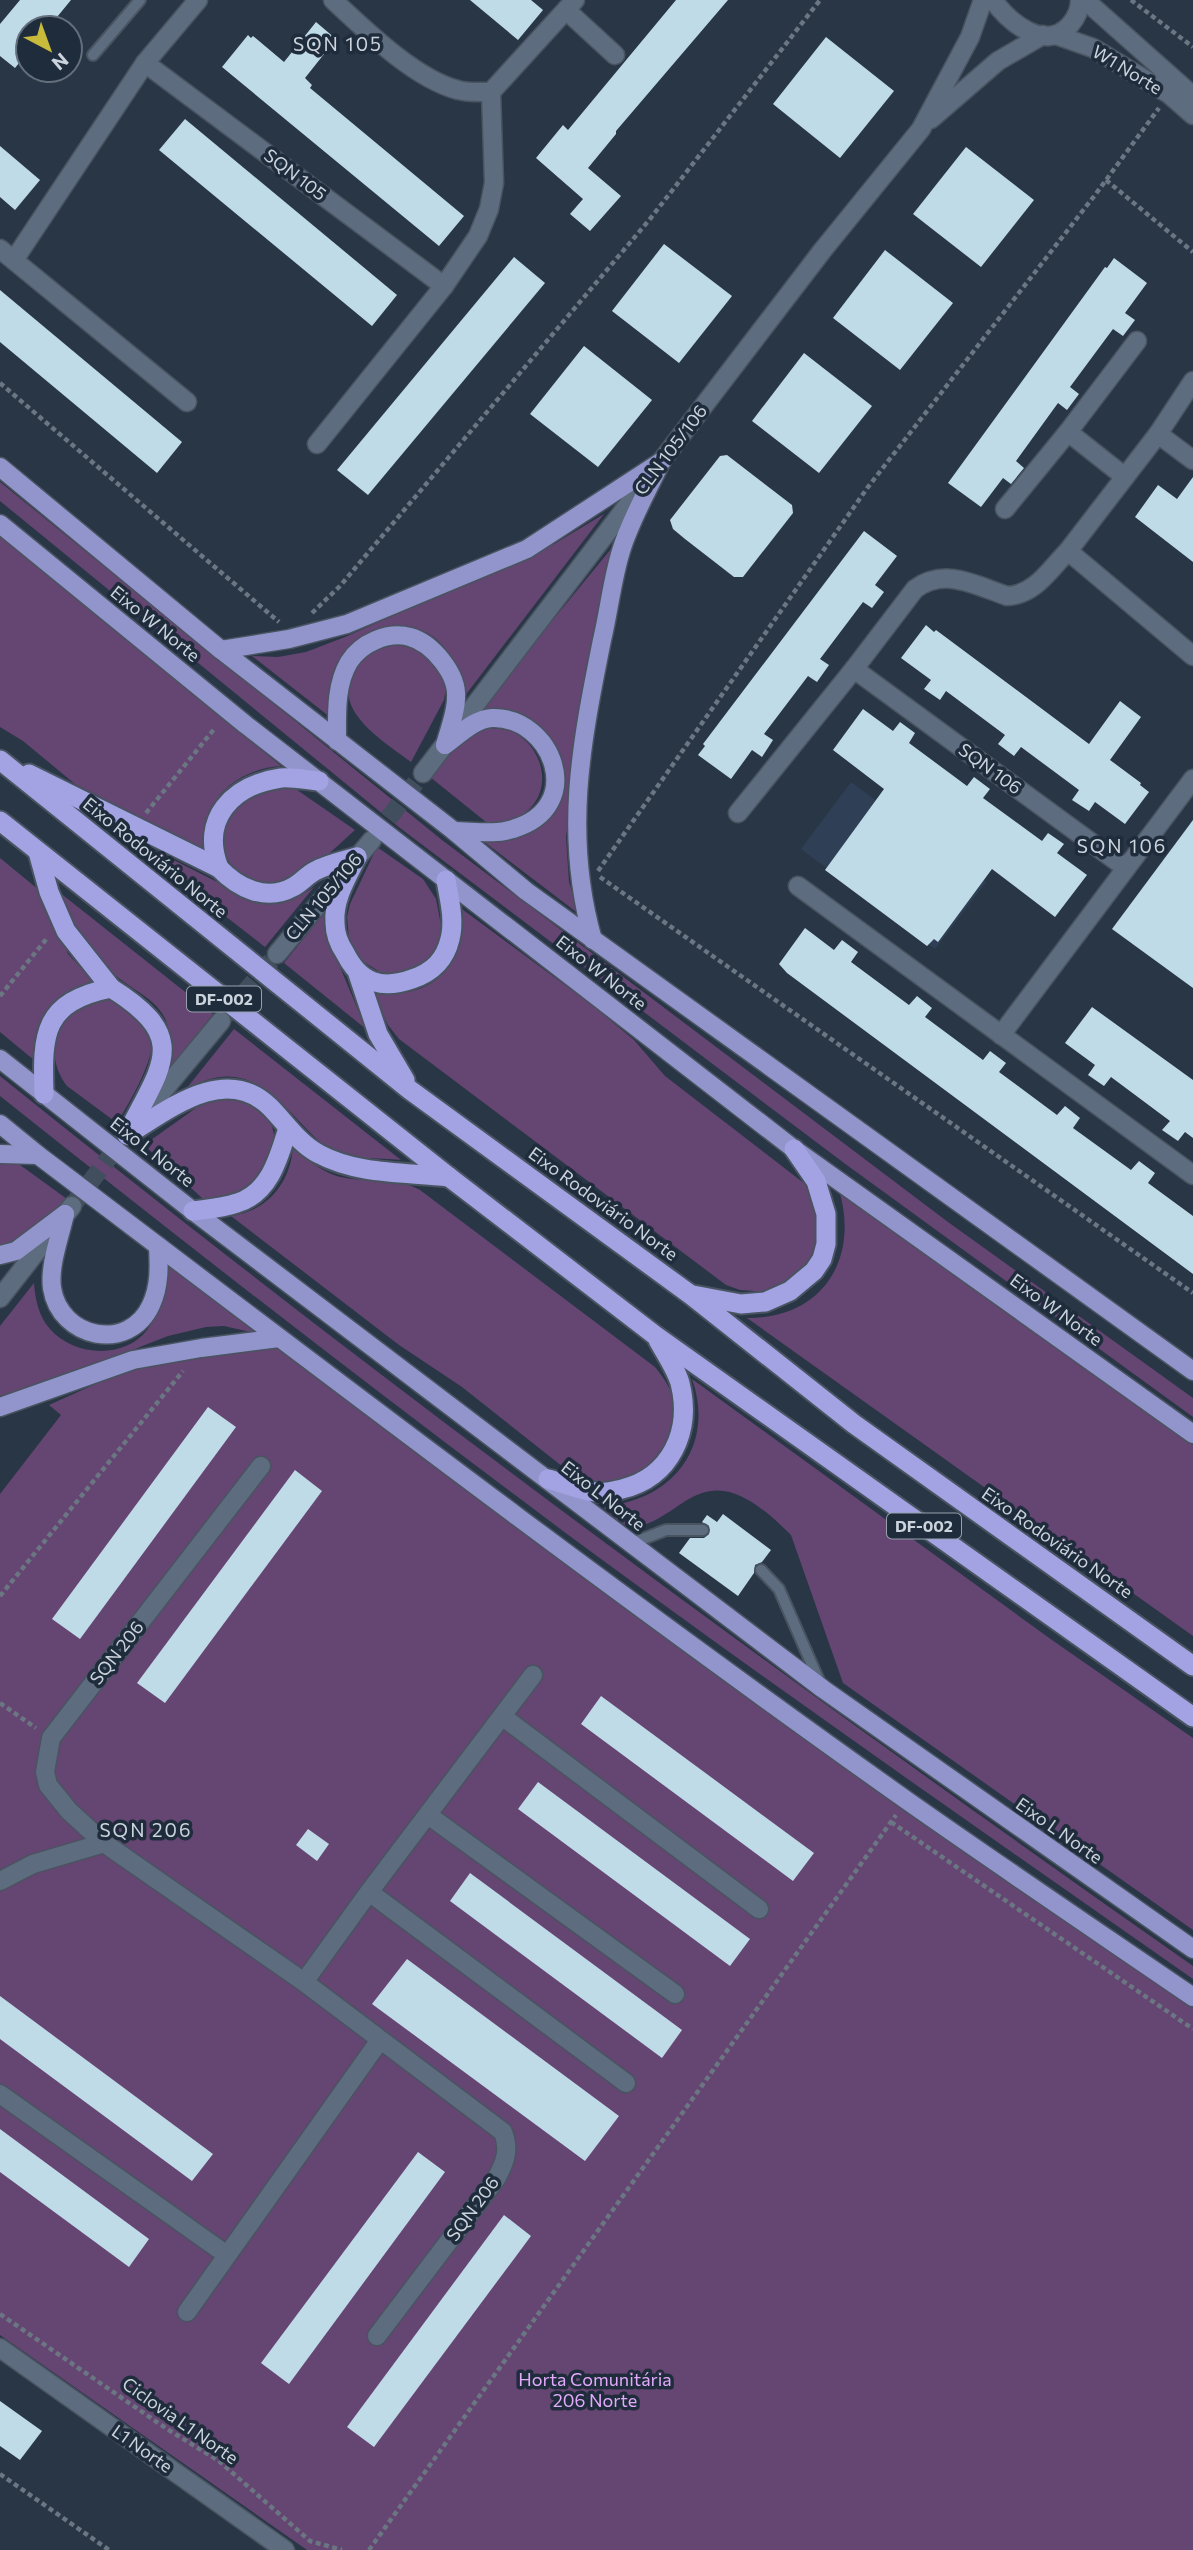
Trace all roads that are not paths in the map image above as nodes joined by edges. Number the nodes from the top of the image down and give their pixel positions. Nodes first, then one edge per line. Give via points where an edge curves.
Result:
1 (140, 0) edge
2 (198, 0) edge
3 (333, 0) edge
4 (983, 0) edge
5 (993, 0) edge
6 (1083, 0) edge
7 (571, 3) edge
8 (1049, 35) junction
9 (93, 55) dead end
10 (615, 55) dead end
11 (145, 63) junction
12 (491, 92) junction
13 (1193, 96) edge
14 (1193, 115) edge
15 (920, 128) junction
16 (7, 254) edge
17 (444, 286) junction
18 (1136, 341) dead end
19 (1193, 381) edge
20 (187, 402) dead end
21 (1068, 432) junction
22 (1158, 434) junction
23 (317, 444) dead end
24 (1193, 460) edge
25 (661, 463) junction
26 (0, 467) edge
27 (1125, 477) junction
28 (1005, 509) dead end
29 (0, 524) edge
30 (1068, 551) junction
31 (221, 650) junction
32 (1193, 656) edge
33 (854, 669) junction
34 (337, 741) junction
35 (445, 745) junction
36 (0, 760) edge
37 (423, 773) tunnel mouth
38 (1193, 779) edge
39 (319, 781) junction
40 (738, 813) dead end
41 (0, 821) edge
42 (454, 831) junction
43 (372, 840) tunnel mouth
44 (38, 852) junction
45 (357, 857) junction
46 (219, 868) junction
47 (1126, 868) junction
48 (446, 880) junction
49 (798, 886) dead end
50 (593, 940) junction
51 (276, 954) tunnel mouth
52 (358, 974) junction
53 (111, 988) junction
54 (220, 1021) tunnel mouth
55 (1001, 1035) junction
56 (0, 1059) edge
57 (411, 1090) junction
58 (44, 1094) junction
59 (0, 1124) edge
60 (288, 1128) junction
61 (125, 1136) junction
62 (794, 1149) junction
63 (0, 1154) edge
64 (38, 1155) junction
65 (1193, 1175) edge
66 (449, 1177) junction
67 (69, 1210) junction
68 (193, 1212) junction
69 (158, 1246) junction
70 (0, 1255) edge
71 (691, 1295) junction
72 (0, 1298) edge
73 (656, 1336) junction
74 (279, 1338) junction
75 (1193, 1371) edge
76 (0, 1407) edge
77 (1193, 1434) edge
78 (261, 1466) dead end
79 (548, 1479) junction
80 (703, 1530) dead end
81 (630, 1544) junction
82 (761, 1570) dead end
83 (1193, 1666) edge
84 (533, 1675) dead end
85 (823, 1689) junction
86 (503, 1717) junction
87 (1193, 1717) edge
88 (428, 1815) junction
89 (104, 1843) junction
90 (0, 1881) edge
91 (369, 1892) junction
92 (760, 1909) dead end
93 (1193, 1949) edge
94 (304, 1982) junction
95 (675, 1994) dead end
96 (1193, 1997) edge
97 (380, 2040) junction
98 (626, 2083) dead end
99 (0, 2094) edge
100 (227, 2255) junction
101 (187, 2312) dead end
102 (377, 2336) dead end
103 (0, 2348) edge
104 (285, 2550) edge

1 - 9 lane
2 - 11 street
3 - 12 street via 374,38 424,74 458,90
4 - 15 street, CLN 105/106 via 970,37
5 - 8 street, W1 Norte via 1016,26
6 - 8 street, CLN 105/106 via 1069,25
6 - 13 street, W1 Norte
7 - 10 street
7 - 12 street
8 - 14 street, W1 Norte via 1093,48 1169,94
8 - 15 street, CLN 105/106 via 998,61
11 - 16 street
11 - 17 street, SQN 105
12 - 17 street via 494,183 489,209 478,236
15 - 25 street, CLN 105/106
16 - 20 street
17 - 23 street
18 - 21 street
19 - 22 street
21 - 27 street
21 - 28 street
22 - 24 street
22 - 27 street
25 - 31 main road via 527,549 347,624
25 - 35 street, CLN 105/106
25 - 50 main road via 621,551 584,730 577,860
26 - 31 main road, Eixo W Norte
27 - 30 street
29 - 39 main road, Eixo W Norte
30 - 32 street
30 - 33 street via 1034,586 1017,595 948,577 927,580 915,589
31 - 34 main road, Eixo W Norte
33 - 40 street
33 - 47 street, SQN 106
34 - 35 main road via 337,705 348,664 358,651 394,636 410,637 425,646 452,678 457,697
34 - 42 main road, Eixo W Norte
35 - 37 street, CLN 105/106
35 - 42 main road via 489,718 519,725 543,745 557,779 549,805 527,823 500,831
36 - 46 highway
36 - 57 highway, Eixo Rodoviário Norte / DF-002
38 - 47 street
39 - 46 highway via 282,778 251,785 231,799 218,815 213,837
39 - 48 main road, Eixo W Norte
41 - 44 highway, DF-002
42 - 50 main road, Eixo W Norte
43 - 45 street, CLN 105/106
44 - 53 highway via 66,931
44 - 66 highway, DF-002
45 - 46 highway via 313,872 277,892 242,887
45 - 51 street, CLN 105/106
45 - 52 highway via 341,890 334,922 337,940
47 - 55 street
48 - 52 highway via 451,937 432,971 389,985
48 - 62 main road, Eixo W Norte
49 - 55 street
50 - 75 main road, Eixo W Norte
52 - 57 highway via 378,1034
53 - 58 highway via 79,996 51,1022 43,1052
53 - 61 highway via 157,1024 163,1042 156,1077
54 - 61 street
55 - 65 street
56 - 58 main road, Eixo L Norte
57 - 71 highway, Eixo Rodoviário Norte / DF-002
58 - 68 main road, Eixo L Norte
59 - 64 main road
60 - 61 highway via 254,1094 223,1088 203,1091
60 - 66 highway via 315,1153 336,1163
60 - 68 highway via 280,1156 255,1194 239,1203
62 - 71 highway via 816,1181 825,1214 827,1244 814,1271 790,1291 765,1302 741,1304
62 - 77 main road, Eixo W Norte
63 - 64 main road
64 - 69 main road
66 - 73 highway, DF-002
67 - 69 main road via 51,1276 60,1312 82,1330 99,1335 121,1332 144,1316 159,1276
67 - 70 main road via 16,1251
67 - 72 street
68 - 79 main road, Eixo L Norte
69 - 74 main road
71 - 83 highway, Eixo Rodoviário Norte / DF-002 via 854,1424
73 - 79 highway via 680,1382 683,1420 678,1444 666,1462 647,1479 606,1492
73 - 87 highway, DF-002
74 - 76 main road via 133,1360
74 - 96 main road via 906,1800
78 - 89 street, SQN 206 via 51,1738 45,1772 48,1786
79 - 81 main road, Eixo L Norte
80 - 81 lane via 666,1530
81 - 85 main road, Eixo L Norte
82 - 85 lane via 779,1589
84 - 86 street
85 - 93 main road, Eixo L Norte
86 - 88 street
86 - 92 street
88 - 91 street
88 - 95 street
89 - 90 street via 33,1864
89 - 94 street, SQN 206
91 - 94 street
91 - 98 street
94 - 97 street, SQN 206
97 - 100 street
97 - 102 street, SQN 206 via 495,2125 503,2132 508,2148 496,2179
99 - 100 street
100 - 101 street
103 - 104 street, L1 Norte

